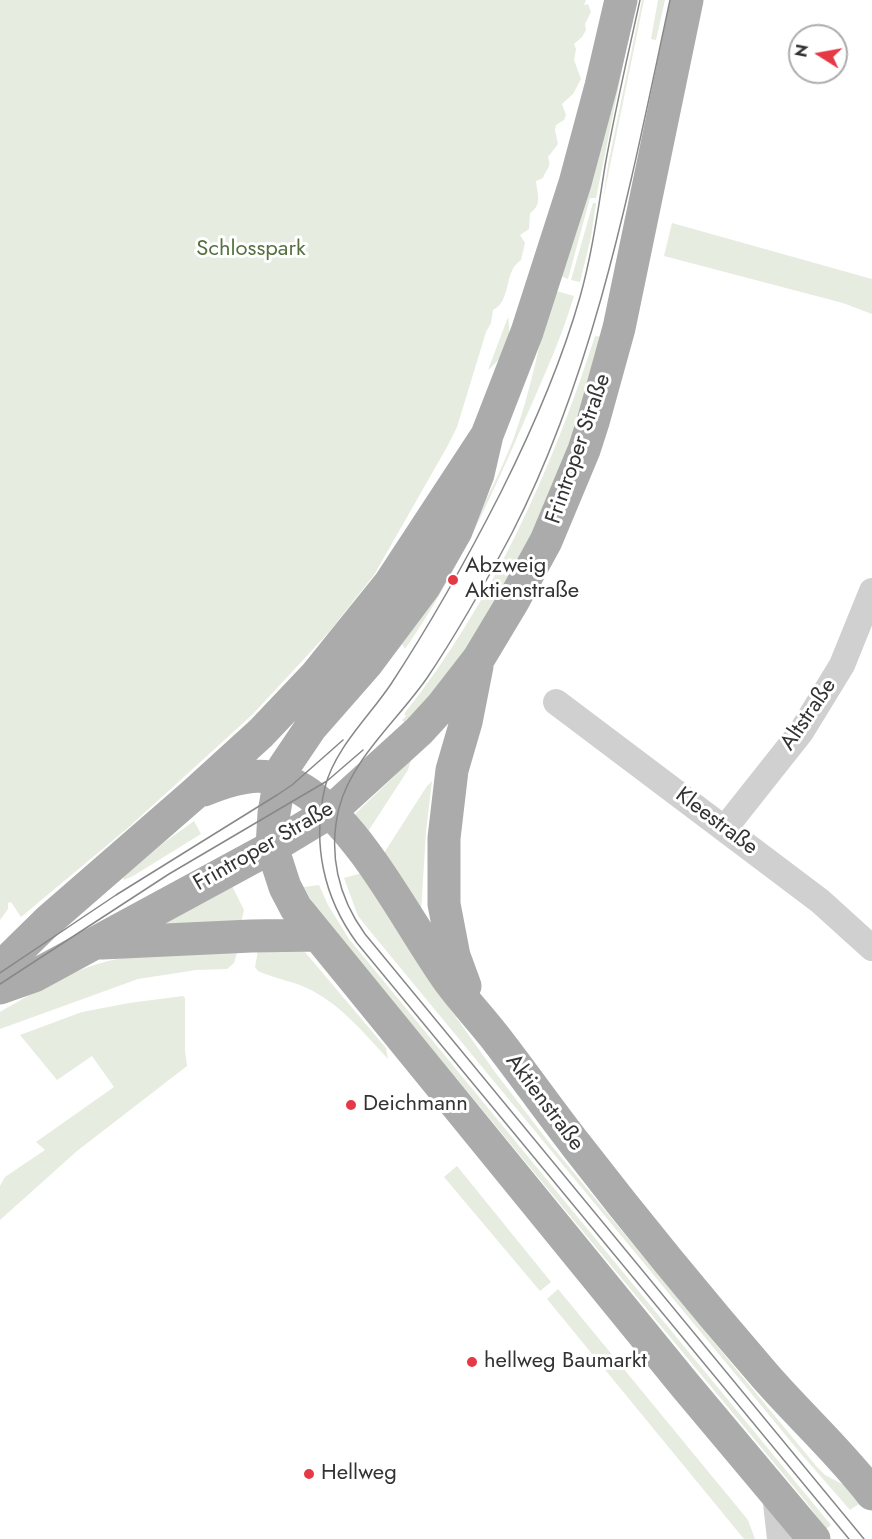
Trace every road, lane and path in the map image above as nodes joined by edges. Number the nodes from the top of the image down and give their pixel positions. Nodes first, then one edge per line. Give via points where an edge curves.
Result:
1 (621, 0) edge
2 (687, 0) edge
3 (487, 435) junction
4 (872, 591) edge
5 (479, 658) junction
6 (556, 702) dead end
7 (280, 778) junction
8 (194, 794) junction
9 (330, 812) junction
10 (725, 828) junction
11 (272, 847) junction
12 (317, 935) junction
13 (94, 943) junction
14 (872, 948) edge
15 (0, 969) edge
16 (0, 988) edge
17 (478, 1016) junction
18 (775, 1494) junction
19 (872, 1494) edge
20 (780, 1539) edge
21 (814, 1539) edge

1 - 3 main road via 575,183 527,332
2 - 5 main road, Frintroper Straße via 619,328 587,441 546,542
3 - 7 main road via 478,474 441,560 394,628 301,741
3 - 8 main road via 415,547 362,620 268,725
4 - 10 street, Altstraße via 842,665 801,732
5 - 9 main road, Frintroper Straße via 413,737
5 - 17 main road via 452,770 444,838 444,904 454,956
6 - 10 street, Kleestraße
7 - 8 main road, Aktienstraße via 245,777
7 - 9 main road, Aktienstraße
7 - 11 main road
8 - 15 main road via 48,921
9 - 11 main road, Frintroper Straße
9 - 17 main road, Aktienstraße
10 - 14 street, Kleestraße via 820,901
11 - 12 main road via 290,898
11 - 13 main road, Frintroper Straße
12 - 13 main road
12 - 18 main road
13 - 16 main road, Frintroper Straße via 34,976
17 - 19 main road, Aktienstraße via 625,1209 766,1377 832,1445
18 - 20 street
18 - 21 main road

